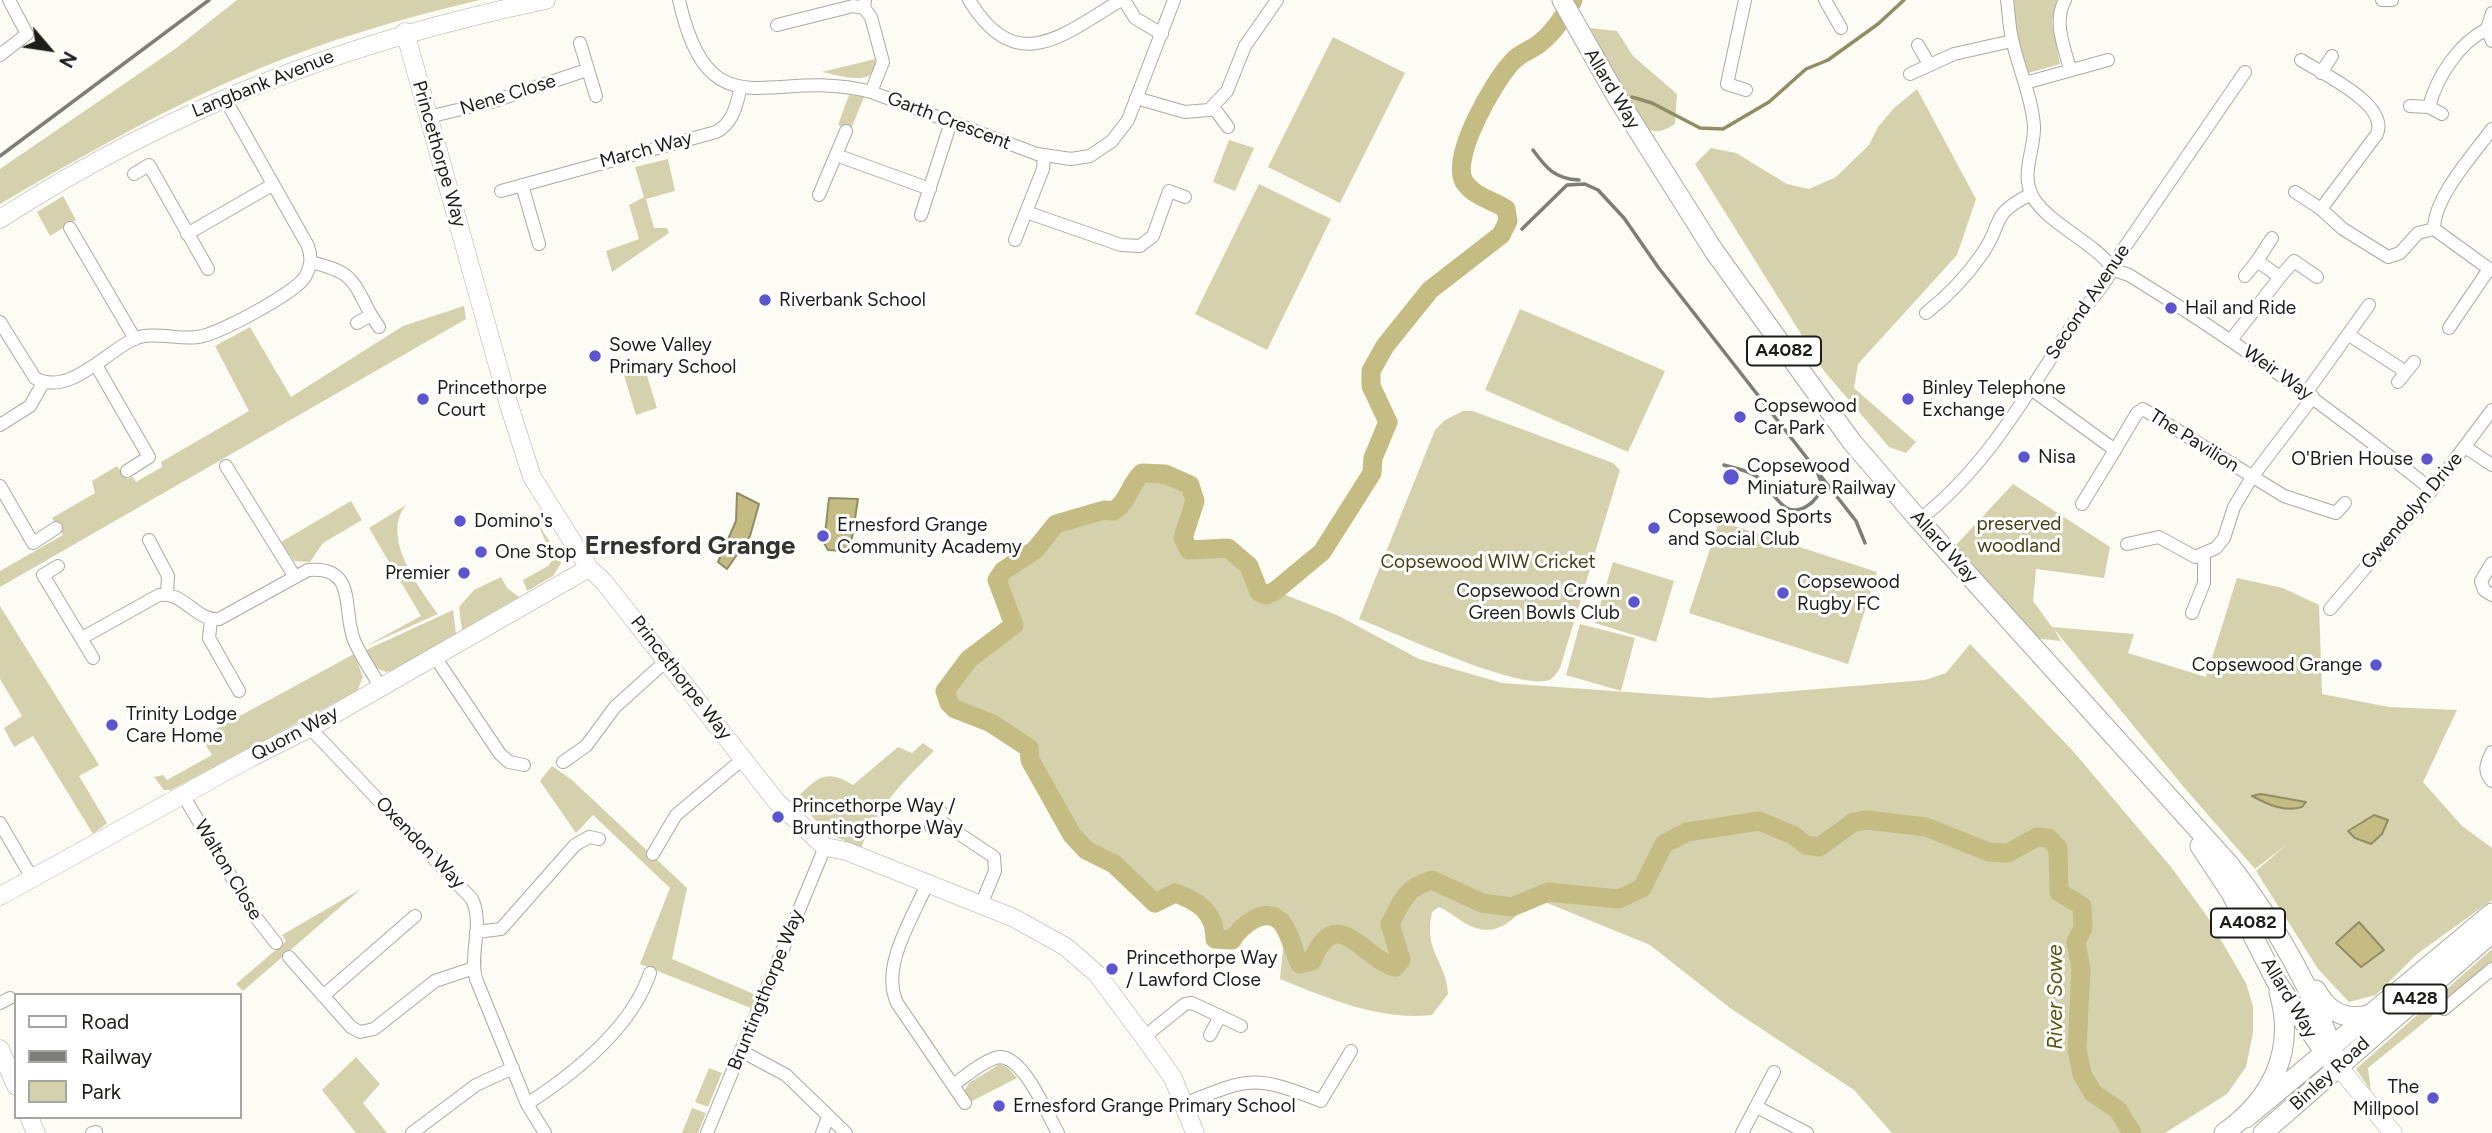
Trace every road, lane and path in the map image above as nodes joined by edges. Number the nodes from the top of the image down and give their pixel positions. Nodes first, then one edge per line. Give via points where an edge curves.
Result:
1 (9, 0) edge
2 (546, 0) edge
3 (678, 0) edge
4 (969, 0) edge
5 (1123, 0) edge
6 (1174, 0) edge
7 (1277, 0) edge
8 (1562, 0) edge
9 (1745, 0) edge
10 (1825, 0) edge
11 (2007, 0) edge
12 (2065, 0) edge
13 (2382, 0) edge
14 (2392, 0) edge
15 (865, 4) edge
16 (2492, 13) edge
17 (777, 25) dead end
18 (1841, 28) dead end
19 (405, 32) junction
20 (1162, 34) junction
21 (2490, 35) edge
22 (2012, 41) junction
23 (580, 43) dead end
24 (1919, 45) dead end
25 (0, 55) edge
26 (2332, 56) dead end
27 (2108, 60) dead end
28 (2301, 60) dead end
29 (1929, 64) junction
30 (2070, 69) junction
31 (587, 70) junction
32 (2245, 72) dead end
33 (2321, 72) junction
34 (1910, 74) dead end
35 (2025, 83) junction
36 (737, 86) junction
37 (1746, 90) dead end
38 (871, 92) junction
39 (596, 96) dead end
40 (224, 97) junction
41 (1136, 98) junction
42 (2410, 106) dead end
43 (1213, 107) junction
44 (2430, 107) junction
45 (2442, 114) dead end
46 (428, 117) junction
47 (951, 122) junction
48 (1228, 127) dead end
49 (2492, 129) edge
50 (846, 131) dead end
51 (836, 155) junction
52 (1044, 156) junction
53 (134, 174) dead end
54 (272, 185) junction
55 (522, 185) junction
56 (930, 189) junction
57 (501, 191) dead end
58 (2295, 192) dead end
59 (2031, 194) junction
60 (820, 195) dead end
61 (1185, 197) dead end
62 (2321, 209) junction
63 (1026, 212) junction
64 (920, 215) dead end
65 (0, 219) edge
66 (70, 228) dead end
67 (2434, 229) junction
68 (187, 234) junction
69 (2272, 238) dead end
70 (1015, 240) dead end
71 (538, 244) dead end
72 (2258, 261) junction
73 (311, 262) junction
74 (208, 269) dead end
75 (2114, 270) junction
76 (2491, 270) edge
77 (2245, 276) dead end
78 (2317, 276) dead end
79 (2280, 277) junction
80 (2368, 305) dead end
81 (1926, 313) dead end
82 (371, 315) junction
83 (0, 322) edge
84 (357, 323) dead end
85 (379, 327) dead end
86 (2449, 328) dead end
87 (2349, 335) junction
88 (135, 339) junction
89 (2231, 341) junction
90 (96, 365) junction
91 (2406, 372) dead end
92 (43, 383) junction
93 (2031, 389) junction
94 (2310, 395) junction
95 (2492, 410) edge
96 (0, 425) edge
97 (2465, 446) junction
98 (2115, 450) junction
99 (2492, 465) edge
100 (226, 466) dead end
101 (127, 471) dead end
102 (2252, 477) junction
103 (0, 486) edge
104 (2432, 490) junction
105 (2345, 503) dead end
106 (2082, 504) dead end
107 (1919, 520) junction
108 (56, 528) dead end
109 (149, 540) dead end
110 (2127, 544) dead end
111 (2204, 555) junction
112 (2492, 563) edge
113 (58, 566) dead end
114 (589, 568) junction
115 (295, 577) junction
116 (167, 594) junction
117 (2492, 596) edge
118 (2330, 609) dead end
119 (2192, 614) dead end
120 (212, 620) junction
121 (82, 638) junction
122 (435, 657) junction
123 (93, 658) dead end
124 (667, 660) junction
125 (381, 688) junction
126 (239, 691) dead end
127 (310, 728) junction
128 (2492, 752) edge
129 (744, 758) junction
130 (563, 762) dead end
131 (524, 765) dead end
132 (2492, 781) edge
133 (183, 795) junction
134 (2166, 795) junction
135 (937, 820) dead end
136 (0, 823) edge
137 (599, 839) dead end
138 (825, 847) junction
139 (653, 854) dead end
140 (32, 878) junction
141 (927, 884) junction
142 (0, 896) edge
143 (981, 905) junction
144 (2492, 914) edge
145 (415, 916) dead end
146 (2275, 928) junction
147 (476, 932) junction
148 (2492, 933) edge
149 (276, 943) dead end
150 (289, 957) dead end
151 (474, 968) junction
152 (2492, 969) edge
153 (650, 973) dead end
154 (2276, 981) junction
155 (323, 996) junction
156 (2444, 1009) dead end
157 (2373, 1013) junction
158 (1220, 1016) junction
159 (1241, 1026) dead end
160 (1210, 1035) dead end
161 (1144, 1037) junction
162 (0, 1049) edge
163 (1351, 1051) dead end
164 (743, 1052) junction
165 (2334, 1060) junction
166 (513, 1068) junction
167 (1774, 1072) dead end
168 (953, 1084) junction
169 (10, 1086) edge
170 (965, 1103) dead end
171 (527, 1104) junction
172 (1184, 1104) junction
173 (1757, 1107) junction
174 (828, 1117) junction
175 (2246, 1118) junction
176 (412, 1133) edge
177 (545, 1133) edge
178 (707, 1133) edge
179 (822, 1133) edge
180 (846, 1133) edge
181 (1058, 1133) edge
182 (1195, 1133) edge
183 (1742, 1133) edge
184 (1807, 1133) edge
185 (2226, 1133) edge
186 (2263, 1133) edge
187 (2393, 1133) edge

1 - 25 street via 27,34
2 - 19 street, Langbank Avenue
3 - 36 street, Garth Crescent via 701,64 716,78
4 - 5 street via 986,27 1030,45 1054,40
5 - 20 street via 1135,18
6 - 20 street, Garth Crescent
7 - 43 street via 1245,46 1227,91
8 - 107 main road, Allard Way / A4082 via 1640,136 1799,372
9 - 37 street via 1727,84
10 - 18 street
11 - 22 street
12 - 30 street via 2059,26
13 - 14 street
15 - 17 street
15 - 38 street via 883,62
16 - 21 street
19 - 40 street, Langbank Avenue
19 - 46 street, Princethorpe Way
20 - 41 street, Garth Crescent
21 - 44 street via 2470,38 2433,92
22 - 29 street
22 - 35 street
23 - 31 street
24 - 29 street
26 - 33 street
27 - 30 street
28 - 33 street
29 - 34 street
30 - 35 street
31 - 39 street
31 - 46 street, Nene Close
32 - 75 street, Second Avenue via 2120,254
33 - 62 street via 2371,105 2379,120 2377,134
35 - 59 street via 2034,127 2027,172
36 - 38 street, Garth Crescent via 834,84
36 - 55 street, March Way via 740,90 732,117 716,132
38 - 47 street, Garth Crescent
40 - 54 street
40 - 65 street, Langbank Avenue via 111,150
41 - 43 street via 1185,113 1202,113
41 - 52 street, Garth Crescent via 1123,127 1098,152 1081,158
42 - 44 street
43 - 48 street
44 - 45 street
46 - 114 street, Princethorpe Way via 532,477
47 - 52 street, Garth Crescent
47 - 56 street
49 - 67 street via 2439,203
50 - 51 street
51 - 56 street
51 - 60 street
52 - 63 street
53 - 68 street via 149,164
54 - 68 street
54 - 73 street via 308,246
55 - 57 street, March Way
55 - 71 street
56 - 64 street
58 - 62 street
59 - 75 street, Weir Way via 2043,209 2104,256
59 - 81 street via 2004,210 1981,255 1954,289
61 - 63 street via 1169,191 1153,236 1140,246 1121,245
62 - 67 street via 2388,257 2400,253 2418,233
63 - 70 street
66 - 88 street
67 - 76 street
68 - 74 street
69 - 72 street
72 - 77 street
72 - 79 street
73 - 82 street via 346,274
73 - 88 street via 298,285 210,334
75 - 89 street, Weir Way via 2129,275
75 - 93 street, Second Avenue
76 - 86 street
78 - 79 street via 2294,261
79 - 89 street
80 - 87 street
82 - 84 street
82 - 85 street
83 - 92 street via 27,369
87 - 91 street
87 - 94 street
88 - 90 street
89 - 94 street, Weir Way
90 - 92 street via 75,376
90 - 101 street via 152,463
92 - 96 street via 30,406
93 - 98 street
93 - 107 street, Second Avenue via 1989,453 1944,501
94 - 102 street
94 - 104 street, Weir Way
95 - 97 street, Gwendolyn Drive
97 - 99 street
97 - 104 street, Gwendolyn Drive
98 - 102 street, The Pavilion via 2143,409
98 - 106 street, The Pavilion
100 - 115 street
102 - 105 street via 2284,496 2336,513
102 - 111 street via 2234,507 2224,538
103 - 108 street via 31,544
104 - 118 street, Gwendolyn Drive
107 - 134 main road, Allard Way / A4082
109 - 116 street via 168,576
110 - 111 street via 2159,537 2187,554
111 - 119 street via 2204,583
112 - 117 street via 2481,581
113 - 121 street via 43,575
114 - 122 street, Quorn Way
114 - 124 street, Princethorpe Way
115 - 120 street
115 - 125 street via 318,569 342,583 354,639
116 - 120 street
116 - 121 street
120 - 126 street via 209,638
121 - 123 street
122 - 125 street, Quorn Way
122 - 131 street via 500,754 509,762
124 - 129 street, Princethorpe Way
124 - 130 street via 615,707 586,746
125 - 127 street, Quorn Way
127 - 133 street, Quorn Way
127 - 147 street, Oxendon Way via 468,893 477,911
128 - 132 street via 2485,767
129 - 138 street, Princethorpe Way via 776,801
129 - 139 street via 676,815
133 - 140 street, Quorn Way
133 - 149 street, Walton Close via 258,922
134 - 146 main road, Allard Way / A4082 via 2230,864
134 - 154 main road, Allard Way / A4082 via 2231,893
135 - 143 street via 994,857 996,866
136 - 140 street
137 - 147 street via 589,837 575,845 501,929
138 - 141 street, Princethorpe Way
138 - 164 street, Bruntingthorpe Way
140 - 142 street, Quorn Way
141 - 143 street, Princethorpe Way
141 - 168 street via 894,962 891,984 897,1003
143 - 161 street, Princethorpe Way via 1043,931 1066,947 1097,974
144 - 157 main road, Binley Road / A428
145 - 155 street
146 - 157 main road, Allard Way / A4082 via 2329,1010 2347,1017
146 - 165 main road, Allard Way / A4082
147 - 151 street, Oxendon Way
148 - 165 main road, Binley Road / A428
150 - 155 street
151 - 155 street via 429,985 369,1031 353,1029
151 - 166 street, Oxendon Way
152 - 156 street
153 - 171 street via 637,1002 591,1055
154 - 165 main road, Allard Way / A4082
154 - 175 main road via 2284,1017 2282,1050 2264,1098
157 - 165 main road, Binley Road / A428
158 - 159 street
158 - 160 street
158 - 161 street via 1185,1004
161 - 172 street, Princethorpe Way
162 - 169 street
163 - 172 street via 1321,1101 1255,1080
164 - 174 street via 786,1075
164 - 178 street, Bruntingthorpe Way
165 - 175 main road, Binley Road / A428
165 - 185 main road via 2248,1128
165 - 186 main road, Binley Road / A428
165 - 187 street
166 - 171 street, Oxendon Way
166 - 176 street via 476,1084
167 - 173 street
168 - 170 street
168 - 181 street via 995,1058 1012,1059 1021,1066
171 - 177 street, Oxendon Way
172 - 182 street, Princethorpe Way
173 - 183 street
173 - 184 street
174 - 179 street
174 - 180 street
175 - 185 main road, A428

